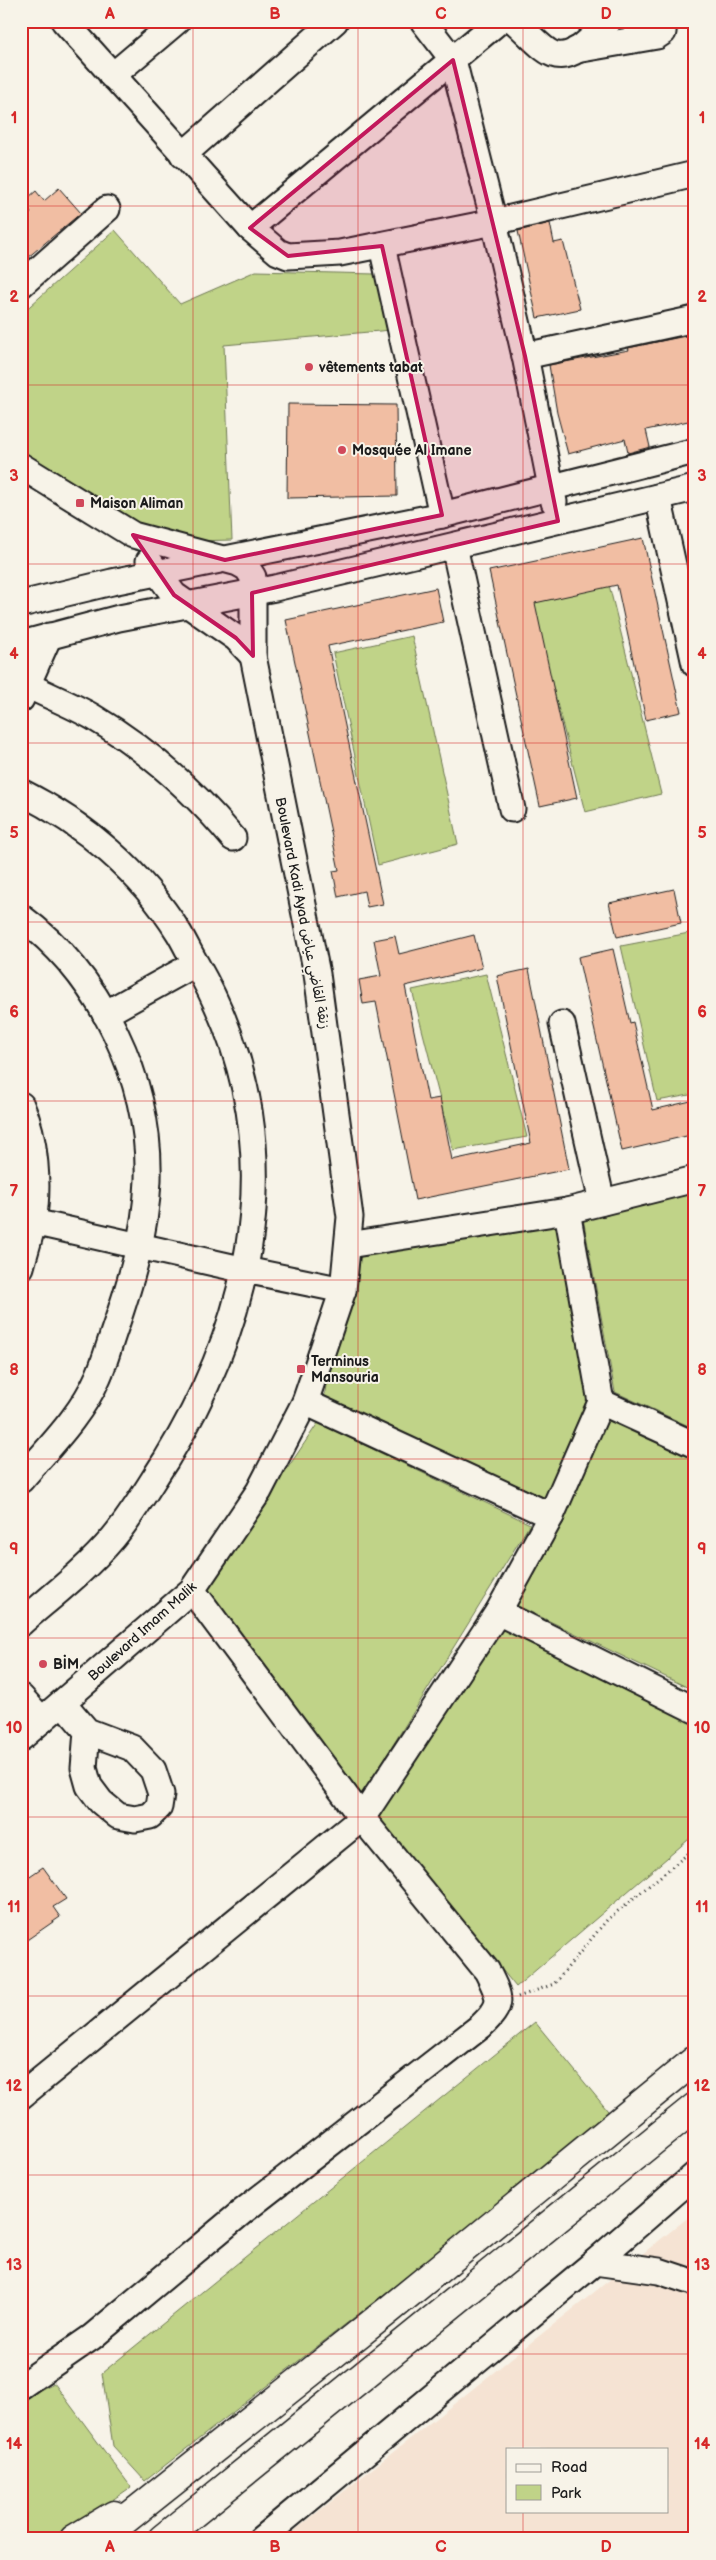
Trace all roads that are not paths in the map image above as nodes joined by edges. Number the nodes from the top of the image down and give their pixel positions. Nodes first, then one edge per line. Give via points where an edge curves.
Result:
1 (64, 21) edge
2 (177, 21) edge
3 (335, 21) edge
4 (423, 21) edge
5 (499, 21) edge
6 (514, 21) edge
7 (609, 21) edge
8 (664, 21) edge
9 (576, 50) junction
10 (453, 60) junction
11 (112, 76) junction
12 (183, 155) junction
13 (695, 174) edge
14 (107, 209) dead end
15 (494, 222) junction
16 (250, 228) junction
17 (382, 246) junction
18 (21, 285) edge
19 (695, 319) edge
20 (525, 356) junction
21 (695, 451) edge
22 (21, 466) edge
23 (551, 487) junction
24 (695, 488) edge
25 (658, 497) junction
26 (442, 515) junction
27 (558, 521) junction
28 (133, 535) junction
29 (454, 546) junction
30 (225, 560) junction
31 (157, 574) junction
32 (252, 593) junction
33 (21, 604) edge
34 (188, 605) junction
35 (49, 636) junction
36 (21, 644) edge
37 (253, 656) junction
38 (695, 664) edge
39 (24, 692) edge
40 (21, 792) edge
41 (512, 809) dead end
42 (233, 838) dead end
43 (21, 917) edge
44 (195, 964) junction
45 (105, 1014) junction
46 (562, 1024) dead end
47 (21, 1105) edge
48 (695, 1179) edge
49 (602, 1202) junction
50 (567, 1211) junction
51 (33, 1222) junction
52 (348, 1245) junction
53 (139, 1246) junction
54 (21, 1267) edge
55 (245, 1270) junction
56 (343, 1290) junction
57 (305, 1402) junction
58 (601, 1402) junction
59 (695, 1445) edge
60 (21, 1480) edge
61 (551, 1516) junction
62 (192, 1590) junction
63 (498, 1612) junction
64 (21, 1623) edge
65 (21, 1697) edge
66 (63, 1703) junction
67 (695, 1710) edge
68 (42, 1720) junction
69 (87, 1731) dead end
70 (21, 1738) edge
71 (362, 1818) junction
72 (695, 2060) edge
73 (21, 2096) edge
74 (695, 2107) edge
75 (695, 2175) edge
76 (595, 2262) junction
77 (695, 2283) edge
78 (23, 2380) edge
79 (164, 2488) junction
80 (74, 2539) edge
81 (101, 2539) edge
82 (162, 2539) edge
83 (261, 2539) edge

1 - 11 street
2 - 11 street
3 - 12 street
4 - 10 street
5 - 10 street
6 - 9 street via 553,54 564,55
7 - 9 street
8 - 9 street via 663,32 657,36
10 - 15 street
10 - 16 street
11 - 12 street
12 - 16 street
13 - 15 street
14 - 18 street
15 - 17 street
15 - 20 street
16 - 17 street via 278,252 288,256 340,253
17 - 26 street
19 - 20 street
20 - 23 street
21 - 23 street
22 - 28 street
23 - 26 street
23 - 27 street
24 - 25 street
25 - 27 street
25 - 38 street
26 - 30 street
27 - 29 street
28 - 30 street
28 - 31 street
29 - 32 street
29 - 41 street
30 - 31 street
30 - 32 street via 238,563 251,573
31 - 33 street
31 - 34 street via 174,595
32 - 34 street
32 - 37 street, Boulevard Kadi Ayad زنقة القاضي عياض
34 - 35 street
34 - 37 street via 236,638
35 - 36 street
35 - 39 street
37 - 52 street, Boulevard Kadi Ayad زنقة القاضي عياض via 317,974 350,1217
39 - 42 street via 93,717 151,757 192,791
40 - 44 street via 42,802 111,851 146,887 179,933
43 - 45 street via 60,952
44 - 45 street
44 - 55 street via 221,1014 245,1086 251,1125 255,1205
45 - 53 street via 134,1083 145,1132 148,1180
46 - 49 street
47 - 51 street via 28,1122 35,1166
48 - 49 street
49 - 50 street
50 - 52 street
50 - 58 street
51 - 53 street
51 - 54 street
52 - 56 street, Boulevard Kadi Ayad زنقة القاضي عياض
53 - 55 street
53 - 60 street via 98,1378 60,1435
55 - 56 street
55 - 64 street via 231,1325 214,1369 187,1425 146,1492 113,1538 80,1572
56 - 57 street, Boulevard Imam Malik
57 - 61 street
57 - 62 street, Boulevard Imam Malik via 259,1491
58 - 59 street
58 - 61 street
61 - 63 street
62 - 66 street, Boulevard Imam Malik
62 - 71 street
63 - 67 street
63 - 71 street
65 - 68 street
66 - 68 street, Boulevard Imam Malik
66 - 69 street
68 - 70 street, Boulevard Imam Malik
71 - 73 street
71 - 78 street via 487,1971 496,1990 496,2012 242,2212 92,2336
72 - 79 highway
74 - 82 highway
75 - 76 street
76 - 77 street via 659,2271
76 - 83 street
79 - 80 highway
79 - 81 highway

